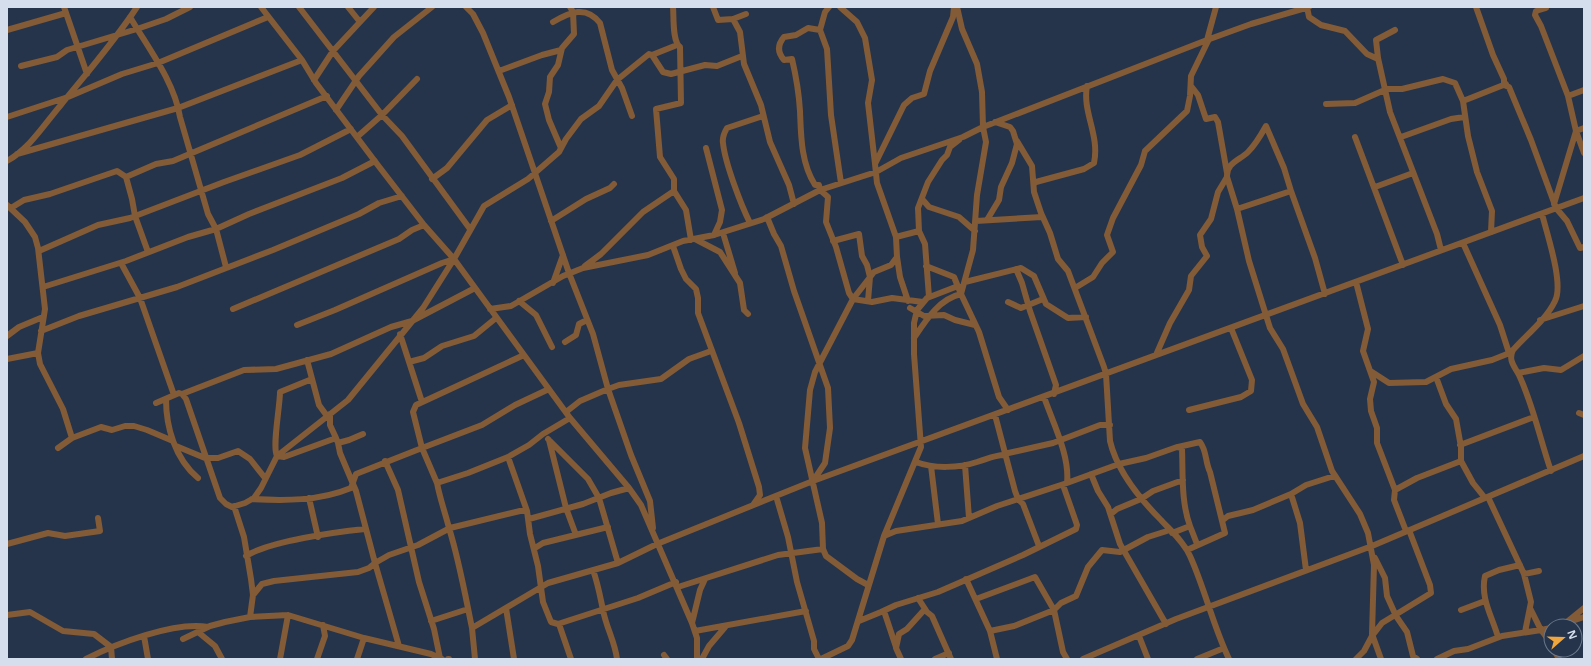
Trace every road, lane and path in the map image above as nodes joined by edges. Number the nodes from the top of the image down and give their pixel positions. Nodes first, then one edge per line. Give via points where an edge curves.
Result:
1 (137, 7) edge
2 (190, 7) edge
3 (261, 7) edge
4 (299, 7) edge
5 (348, 7) edge
6 (374, 7) edge
7 (432, 7) edge
8 (466, 7) edge
9 (471, 7) edge
10 (672, 7) edge
11 (713, 7) edge
12 (829, 7) edge
13 (840, 7) edge
14 (954, 7) edge
15 (958, 7) edge
16 (1216, 7) edge
17 (1307, 7) edge
18 (1476, 7) edge
19 (1546, 8) dead end
20 (571, 9) edge
21 (65, 10) edge
22 (473, 14) junction
23 (746, 14) dead end
24 (130, 17) junction
25 (268, 17) junction
26 (733, 18) junction
27 (360, 22) junction
28 (553, 22) dead end
29 (137, 29) junction
30 (7, 30) edge
31 (820, 30) junction
32 (1395, 30) dead end
33 (118, 36) junction
34 (1208, 39) junction
35 (677, 45) junction
36 (77, 46) junction
37 (561, 50) junction
38 (333, 51) junction
39 (652, 55) junction
40 (742, 56) junction
41 (1378, 59) junction
42 (302, 60) junction
43 (158, 63) junction
44 (21, 66) dead end
45 (499, 71) junction
46 (680, 71) junction
47 (87, 74) junction
48 (417, 79) dead end
49 (314, 80) junction
50 (617, 80) junction
51 (356, 81) junction
52 (1506, 84) junction
53 (1087, 86) junction
54 (1191, 86) junction
55 (1386, 89) junction
56 (1584, 90) edge
57 (327, 96) junction
58 (1568, 96) junction
59 (68, 97) junction
60 (1463, 101) junction
61 (1326, 104) dead end
62 (512, 105) junction
63 (178, 108) junction
64 (336, 110) junction
65 (382, 115) junction
66 (632, 116) dead end
67 (763, 116) junction
68 (7, 117) edge
69 (1464, 117) junction
70 (995, 122) junction
71 (983, 127) junction
72 (1584, 128) edge
73 (351, 129) junction
74 (1576, 131) junction
75 (357, 137) junction
76 (963, 137) junction
77 (1355, 137) dead end
78 (1401, 137) junction
79 (1016, 141) junction
80 (561, 148) junction
81 (706, 148) dead end
82 (191, 152) junction
83 (1584, 153) edge
84 (17, 154) junction
85 (7, 161) edge
86 (375, 161) junction
87 (875, 164) junction
88 (535, 171) junction
89 (876, 172) junction
90 (1413, 173) junction
91 (1227, 175) junction
92 (126, 177) junction
93 (432, 179) junction
94 (841, 183) junction
95 (614, 184) dead end
96 (1034, 184) junction
97 (1375, 187) junction
98 (202, 190) junction
99 (820, 190) junction
100 (674, 191) junction
101 (1291, 192) junction
102 (402, 196) junction
103 (1584, 198) edge
104 (922, 199) junction
105 (794, 204) junction
106 (9, 206) edge
107 (1555, 206) junction
108 (1237, 209) junction
109 (1542, 214) junction
110 (135, 216) junction
111 (767, 217) junction
112 (1042, 217) junction
113 (987, 220) junction
114 (551, 221) junction
115 (976, 221) junction
116 (750, 223) junction
117 (424, 225) junction
118 (216, 229) junction
119 (470, 229) junction
120 (919, 231) junction
121 (975, 231) junction
122 (1490, 232) junction
123 (723, 233) junction
124 (714, 235) junction
125 (896, 237) junction
126 (693, 240) junction
127 (833, 241) junction
128 (1463, 243) junction
129 (673, 246) junction
130 (1584, 247) edge
131 (1441, 250) junction
132 (38, 251) junction
133 (148, 252) junction
134 (563, 255) junction
135 (897, 257) junction
136 (454, 259) junction
137 (121, 263) junction
138 (1403, 265) junction
139 (926, 266) junction
140 (226, 267) junction
141 (582, 268) junction
142 (1016, 269) junction
143 (569, 273) junction
144 (736, 274) junction
145 (870, 277) junction
146 (553, 282) junction
147 (965, 282) junction
148 (1356, 282) junction
149 (958, 286) junction
150 (43, 287) junction
151 (475, 288) junction
152 (1075, 288) junction
153 (961, 294) junction
154 (1325, 294) junction
155 (930, 297) junction
156 (140, 298) junction
157 (853, 299) junction
158 (1043, 299) junction
159 (907, 300) junction
160 (519, 301) junction
161 (868, 301) junction
162 (923, 302) junction
163 (1008, 302) dead end
164 (1028, 305) junction
165 (1584, 306) edge
166 (910, 308) junction
167 (233, 309) dead end
168 (490, 309) junction
169 (916, 313) junction
170 (748, 314) dead end
171 (1267, 315) junction
172 (44, 317) junction
173 (928, 317) junction
174 (1086, 317) junction
175 (496, 318) junction
176 (587, 320) junction
177 (1540, 320) junction
178 (412, 321) junction
179 (914, 323) junction
180 (975, 324) junction
181 (297, 325) dead end
182 (1231, 328) junction
183 (41, 331) junction
184 (400, 334) junction
185 (7, 336) edge
186 (914, 338) junction
187 (565, 342) dead end
188 (552, 347) dead end
189 (711, 351) junction
190 (38, 353) junction
191 (1510, 353) junction
192 (524, 355) junction
193 (1156, 355) junction
194 (1584, 356) edge
195 (7, 358) edge
196 (307, 360) junction
197 (409, 362) junction
198 (820, 363) junction
199 (1372, 372) junction
200 (1518, 373) junction
201 (1106, 374) junction
202 (1436, 377) junction
203 (312, 379) junction
204 (548, 388) junction
205 (608, 389) junction
206 (182, 394) junction
207 (1054, 394) junction
208 (174, 395) junction
209 (1044, 397) junction
210 (166, 399) junction
211 (422, 402) junction
212 (156, 403) dead end
213 (1008, 410) junction
214 (1189, 410) dead end
215 (329, 415) junction
216 (568, 415) junction
217 (995, 415) junction
218 (1534, 417) junction
219 (1110, 425) junction
220 (547, 431) junction
221 (363, 434) dead end
222 (72, 438) junction
223 (548, 439) junction
224 (337, 440) junction
225 (921, 441) junction
226 (1059, 441) junction
227 (174, 444) junction
228 (1460, 445) junction
229 (1177, 447) junction
230 (58, 448) dead end
231 (422, 448) junction
232 (1004, 454) junction
233 (277, 456) junction
234 (1584, 456) edge
235 (508, 457) junction
236 (205, 458) junction
237 (386, 461) junction
238 (1461, 461) junction
239 (916, 462) junction
240 (1119, 464) junction
241 (965, 465) junction
242 (931, 466) junction
243 (1551, 471) junction
244 (1091, 474) junction
245 (1334, 476) junction
246 (198, 478) dead end
247 (265, 478) junction
248 (1183, 480) junction
249 (813, 481) junction
250 (352, 482) junction
251 (437, 483) junction
252 (1065, 484) junction
253 (629, 488) junction
254 (1395, 490) junction
255 (1291, 494) junction
256 (776, 496) junction
257 (1486, 497) junction
258 (309, 498) junction
259 (599, 498) junction
260 (252, 499) junction
261 (1018, 499) junction
262 (1141, 499) junction
263 (234, 506) junction
264 (752, 506) junction
265 (566, 508) junction
266 (527, 511) junction
267 (1111, 514) junction
268 (98, 518) dead end
269 (969, 518) junction
270 (529, 519) junction
271 (1223, 520) junction
272 (938, 524) junction
273 (608, 526) junction
274 (1190, 526) junction
275 (450, 528) junction
276 (366, 529) junction
277 (1408, 530) junction
278 (653, 531) junction
279 (1171, 531) junction
280 (576, 535) junction
281 (318, 536) junction
282 (884, 536) junction
283 (7, 544) edge
284 (657, 544) junction
285 (1197, 544) junction
286 (1039, 546) junction
287 (1372, 546) junction
288 (412, 547) junction
289 (535, 548) junction
290 (822, 549) junction
291 (1187, 550) junction
292 (1124, 551) junction
293 (790, 553) junction
294 (1374, 555) junction
295 (246, 556) junction
296 (375, 563) junction
297 (618, 563) junction
298 (1520, 565) junction
299 (593, 570) junction
300 (1306, 570) junction
301 (1539, 571) dead end
302 (1524, 574) junction
303 (251, 579) junction
304 (705, 579) junction
305 (966, 579) junction
306 (262, 584) junction
307 (677, 584) junction
308 (541, 585) junction
309 (868, 585) junction
310 (253, 595) junction
311 (918, 598) junction
312 (976, 599) junction
313 (1485, 601) junction
314 (1209, 606) junction
315 (506, 608) junction
316 (1530, 608) junction
317 (1584, 608) edge
318 (468, 609) junction
319 (925, 609) junction
320 (603, 610) junction
321 (806, 610) junction
322 (1054, 610) junction
323 (1461, 610) dead end
324 (884, 611) junction
325 (7, 615) edge
326 (288, 615) junction
327 (1396, 616) junction
328 (250, 617) junction
329 (1572, 618) edge
330 (431, 621) junction
331 (859, 621) junction
332 (692, 623) junction
333 (559, 624) junction
334 (1166, 624) junction
335 (323, 625) junction
336 (726, 626) junction
337 (208, 627) junction
338 (472, 628) junction
339 (1541, 630) junction
340 (695, 631) junction
341 (990, 631) junction
342 (198, 632) junction
343 (1525, 632) junction
344 (1543, 633) edge
345 (144, 636) junction
346 (1139, 636) junction
347 (1372, 636) junction
348 (1498, 637) junction
349 (364, 638) junction
350 (183, 639) dead end
351 (399, 646) junction
352 (111, 647) junction
353 (896, 647) junction
354 (1224, 648) junction
355 (423, 652) junction
356 (950, 656) edge
357 (702, 658) edge
358 (1357, 658) edge
359 (86, 659) edge
360 (112, 659) edge
361 (148, 659) edge
362 (222, 659) edge
363 (280, 659) edge
364 (317, 659) edge
365 (357, 659) edge
366 (426, 659) edge
367 (441, 659) edge
368 (475, 659) edge
369 (514, 659) edge
370 (571, 659) edge
371 (617, 659) edge
372 (820, 659) edge
373 (901, 659) edge
374 (935, 659) edge
375 (997, 659) edge
376 (1067, 659) edge
377 (1082, 659) edge
378 (1148, 659) edge
379 (1197, 659) edge
380 (1229, 659) edge
381 (1381, 659) edge
382 (1417, 659) edge
383 (1437, 659) edge

1 - 24 street
2 - 29 street
3 - 25 street
4 - 38 street
5 - 27 street
6 - 27 street
7 - 51 street via 394,37
8 - 22 street
9 - 22 street
10 - 35 street
11 - 26 street via 718,20
12 - 31 street
13 - 87 street via 857,22 865,38 872,80 868,103
14 - 87 street via 953,18 930,71 924,94 912,98 904,105
15 - 71 street via 962,29 978,64
16 - 34 street
17 - 34 street
17 - 41 street via 1309,17 1321,25 1345,31 1367,54
18 - 52 street
19 - 58 street via 1536,11 1535,15
20 - 28 street
20 - 37 street via 574,34
20 - 50 street via 586,11 595,16 600,23
21 - 30 street
21 - 36 street
22 - 45 street
23 - 26 street
24 - 29 street
24 - 33 street
25 - 42 street
25 - 43 street
26 - 40 street via 740,32
27 - 38 street
29 - 33 street
29 - 43 street
31 - 94 street via 827,49 831,115
31 - 99 street via 808,28 796,35 787,36 781,41 779,48 784,60 792,59 799,99 800,137 804,160 809,174
32 - 41 street via 1376,40
33 - 36 street
33 - 47 street
34 - 53 street
34 - 54 street via 1190,76
35 - 39 street
35 - 46 street via 680,47
36 - 44 street via 57,57
36 - 47 street
37 - 45 street
37 - 80 street via 558,65 550,77 545,104
38 - 49 street
38 - 51 street
39 - 46 street via 663,72 671,74
39 - 50 street via 642,58
40 - 46 street via 717,66 705,65
40 - 67 street
41 - 55 street
42 - 49 street
42 - 63 street
43 - 59 street via 122,74
43 - 63 street
45 - 62 street
46 - 100 street via 681,103 656,109 660,157 674,179
47 - 59 street
48 - 65 street
49 - 57 street
50 - 66 street
50 - 80 street via 599,106 581,119
51 - 64 street
51 - 65 street
52 - 60 street
52 - 107 street via 1531,140
53 - 70 street
53 - 96 street via 1085,97 1094,129 1094,162 1084,169
54 - 91 street via 1197,93 1206,119 1215,117 1218,122
54 - 152 street via 1187,111 1146,151 1113,218 1107,235 1113,252 1093,277
55 - 60 street via 1402,89 1443,79 1455,83
55 - 61 street via 1355,103
55 - 78 street via 1390,112
56 - 58 street
57 - 64 street
57 - 82 street
58 - 74 street
59 - 68 street
59 - 84 street via 36,138
60 - 69 street
62 - 88 street
62 - 93 street via 487,120 447,168
63 - 82 street
63 - 84 street
64 - 73 street
65 - 75 street
65 - 93 street via 402,136
67 - 105 street
67 - 116 street via 727,128 723,142
69 - 78 street via 1451,119
69 - 122 street via 1477,172 1492,211
70 - 71 street
70 - 79 street via 1010,128
71 - 76 street
71 - 115 street via 986,142 977,194
72 - 74 street
73 - 75 street
73 - 98 street via 300,155
74 - 83 street
74 - 107 street
75 - 86 street
76 - 89 street via 902,158
76 - 104 street via 950,147 928,182
77 - 97 street
78 - 90 street
79 - 96 street via 1032,166
79 - 113 street via 1012,163 1000,187 999,200
80 - 88 street
81 - 124 street via 722,210
82 - 92 street
82 - 98 street
84 - 85 street
86 - 102 street
86 - 118 street via 342,178
87 - 89 street
88 - 114 street
88 - 119 street via 528,179 484,206
89 - 94 street
89 - 125 street via 877,183
90 - 97 street
90 - 131 street
91 - 101 street via 1235,161 1248,152 1266,126
91 - 108 street
91 - 193 street via 1218,192 1211,219 1200,235 1207,256 1191,276 1189,290 1170,323
92 - 106 street via 117,171
92 - 110 street
93 - 119 street
94 - 99 street
95 - 114 street
96 - 112 street
97 - 138 street
98 - 110 street
98 - 118 street via 208,214
99 - 105 street
99 - 127 street via 828,197 826,222
100 - 126 street via 686,210
100 - 141 street via 643,212 601,254
101 - 108 street
101 - 154 street
102 - 117 street
102 - 140 street via 379,203 337,223
103 - 107 street
104 - 120 street via 917,213
104 - 121 street via 928,207 959,217
105 - 111 street
106 - 132 street via 35,237
107 - 109 street
107 - 130 street via 1567,221 1580,248
108 - 171 street via 1249,261
109 - 122 street
109 - 177 street via 1553,254 1557,292 1555,302
110 - 132 street via 98,225
110 - 133 street
111 - 116 street
111 - 198 street via 781,246
112 - 113 street
112 - 152 street via 1058,259 1068,271
113 - 115 street
114 - 134 street
115 - 121 street
116 - 123 street
117 - 136 street
117 - 167 street via 399,239
118 - 133 street
118 - 140 street
119 - 136 street
120 - 125 street
120 - 139 street via 925,244
121 - 147 street
122 - 128 street
123 - 124 street
123 - 144 street
124 - 126 street
125 - 135 street
126 - 129 street
126 - 144 street via 720,252
127 - 145 street via 859,234 862,256
127 - 157 street
128 - 131 street
128 - 191 street via 1500,324
129 - 141 street via 648,255
129 - 189 street via 686,279 696,290 698,313
131 - 138 street
132 - 150 street
133 - 137 street
134 - 143 street
134 - 146 street
135 - 145 street via 891,265 874,272
135 - 159 street
136 - 151 street
136 - 178 street
136 - 181 street
137 - 150 street
137 - 156 street
138 - 148 street
139 - 149 street via 954,277
139 - 155 street
140 - 156 street via 177,287
141 - 143 street
142 - 147 street
142 - 158 street via 1021,268 1032,274
142 - 164 street
143 - 146 street
143 - 176 street
144 - 170 street via 743,296 744,310
145 - 157 street
145 - 161 street
146 - 160 street
147 - 153 street
148 - 154 street
148 - 199 street via 1368,331 1363,353
149 - 153 street
149 - 155 street
150 - 172 street
151 - 168 street
151 - 178 street
152 - 174 street
153 - 173 street via 943,302
153 - 180 street
154 - 171 street
155 - 162 street
156 - 183 street via 78,316
156 - 208 street
157 - 161 street
157 - 198 street
158 - 164 street
158 - 174 street via 1046,304 1068,318
159 - 161 street via 892,298
159 - 162 street
159 - 166 street
160 - 168 street via 511,306
160 - 188 street via 536,315
162 - 169 street
163 - 164 street via 1019,308
164 - 207 street via 1056,385
165 - 177 street
166 - 169 street
166 - 179 street
168 - 175 street
169 - 173 street
169 - 179 street
171 - 182 street
171 - 245 street via 1271,330 1283,349 1303,404 1317,427
172 - 183 street
172 - 185 street via 19,327
173 - 180 street via 944,315
173 - 186 street
174 - 201 street
175 - 192 street
175 - 197 street via 474,336 442,346 424,358
176 - 187 street via 579,324 576,335
176 - 205 street
177 - 191 street
178 - 184 street
178 - 196 street via 391,327 331,354
179 - 186 street
180 - 213 street via 994,384
182 - 193 street
182 - 214 street via 1252,380 1251,391 1241,397
183 - 190 street
184 - 197 street
184 - 215 street via 355,392
186 - 225 street
189 - 205 street via 689,359 661,379
189 - 264 street via 739,423 759,488 760,495
190 - 195 street
190 - 222 street via 42,371 63,409
191 - 200 street via 1511,362
191 - 202 street via 1492,360 1461,365
192 - 204 street
192 - 211 street
193 - 201 street
194 - 200 street via 1561,370 1544,368
196 - 203 street
196 - 206 street via 276,369 244,370
197 - 211 street
198 - 249 street via 810,390 805,448
198 - 249 street via 828,388 830,428 824,463
199 - 202 street via 1389,383 1426,382
199 - 254 street via 1374,384 1370,407 1377,428 1377,443
200 - 218 street
201 - 207 street
201 - 219 street
202 - 228 street via 1446,404 1456,419
203 - 215 street via 319,405
203 - 233 street via 280,392 274,450
204 - 216 street
204 - 231 street via 482,425
205 - 216 street via 580,401
205 - 278 street via 650,501
206 - 208 street
206 - 236 street via 191,413
207 - 209 street
208 - 210 street
209 - 213 street
209 - 226 street
210 - 212 street
210 - 227 street
211 - 231 street via 416,405 413,412
213 - 217 street
215 - 224 street via 330,425
215 - 233 street
216 - 220 street
216 - 253 street
217 - 225 street
217 - 232 street
218 - 228 street
218 - 243 street
219 - 226 street via 1100,426
219 - 240 street via 1111,446
220 - 223 street
220 - 235 street
221 - 224 street via 349,440
222 - 227 street via 101,427 112,430 125,426 147,430
222 - 230 street
223 - 259 street via 588,480
223 - 265 street
224 - 233 street via 289,455
224 - 250 street
225 - 239 street
225 - 249 street
226 - 232 street
226 - 252 street via 1067,466
227 - 236 street
227 - 246 street via 187,468
228 - 238 street
229 - 240 street
229 - 248 street via 1182,448
229 - 271 street via 1200,442 1204,448
231 - 237 street
231 - 251 street
232 - 241 street
232 - 261 street
233 - 247 street
234 - 243 street
235 - 251 street
235 - 266 street
236 - 247 street via 218,458 238,451 250,459
236 - 263 street via 220,498 226,504
237 - 250 street via 356,474
237 - 288 street via 398,490
238 - 254 street via 1417,478
238 - 257 street via 1473,483
239 - 242 street
239 - 282 street
240 - 244 street
240 - 262 street
241 - 242 street
241 - 269 street
242 - 272 street
243 - 257 street
244 - 252 street
244 - 267 street
245 - 255 street via 1306,485
245 - 287 street via 1360,514
247 - 260 street
248 - 262 street via 1153,491
248 - 274 street
249 - 256 street
249 - 290 street via 822,523
250 - 258 street via 351,488 340,493
250 - 276 street
251 - 275 street via 441,506
252 - 261 street
252 - 286 street via 1077,528
253 - 259 street
253 - 278 street via 641,505
254 - 277 street via 1394,500
255 - 271 street
255 - 300 street via 1300,523
256 - 264 street
256 - 293 street
257 - 277 street
257 - 298 street
258 - 260 street
258 - 281 street
259 - 265 street
259 - 273 street
260 - 263 street
261 - 269 street
261 - 286 street via 1023,504
262 - 267 street
262 - 279 street
263 - 295 street via 244,537
264 - 284 street
265 - 270 street
265 - 280 street
266 - 270 street
266 - 275 street
267 - 292 street via 1117,538
268 - 283 street via 100,531 65,536 48,533
269 - 272 street
270 - 289 street
271 - 285 street via 1225,532
272 - 282 street via 896,531
273 - 280 street
273 - 297 street
274 - 279 street
274 - 285 street
275 - 288 street
275 - 318 street
276 - 281 street
276 - 296 street
277 - 287 street
277 - 327 street via 1431,593
278 - 284 street
279 - 291 street
279 - 292 street via 1148,537
280 - 289 street via 543,543
281 - 295 street
282 - 309 street
284 - 297 street
284 - 307 street
285 - 291 street
286 - 305 street
287 - 294 street
287 - 300 street
288 - 296 street
288 - 330 street
289 - 308 street
290 - 293 street
290 - 309 street via 831,559
291 - 314 street
292 - 322 street via 1102,550 1088,567 1076,596 1061,603
292 - 334 street
293 - 304 street
293 - 321 street via 796,582
294 - 327 street via 1385,578 1387,596
294 - 347 street
295 - 303 street
296 - 306 street via 358,572
296 - 351 street
297 - 299 street
298 - 302 street
298 - 313 street via 1485,576
299 - 308 street
299 - 320 street via 600,589
300 - 314 street
301 - 302 street
302 - 316 street via 1531,602
303 - 306 street
303 - 310 street
304 - 307 street
304 - 332 street
305 - 311 street
305 - 312 street
306 - 310 street
307 - 320 street
307 - 332 street
308 - 315 street
308 - 333 street via 543,602 551,622
309 - 331 street
310 - 328 street
311 - 319 street
311 - 324 street via 896,604
312 - 322 street via 1035,577
312 - 341 street
313 - 323 street
313 - 348 street
314 - 334 street
314 - 354 street
315 - 338 street
315 - 369 street
316 - 339 street
316 - 343 street
317 - 329 street
318 - 330 street
318 - 338 street
319 - 353 street via 900,634
319 - 356 street via 932,616
320 - 333 street
320 - 371 street
321 - 336 street
321 - 372 street via 814,649
322 - 341 street via 1014,626
322 - 376 street via 1063,652
324 - 331 street
324 - 353 street
325 - 352 street via 30,612 62,631 94,634
326 - 328 street
326 - 335 street
326 - 363 street
327 - 347 street via 1382,623
327 - 382 street via 1407,632 1413,656
328 - 337 street
330 - 367 street
331 - 372 street via 850,645
332 - 340 street
333 - 370 street
334 - 346 street
335 - 349 street
335 - 364 street via 325,636
336 - 340 street
336 - 357 street
337 - 342 street
337 - 345 street via 178,627
338 - 368 street
339 - 343 street
339 - 344 street
340 - 357 street via 698,652
341 - 375 street
342 - 350 street
342 - 362 street via 215,646
343 - 348 street
345 - 352 street
345 - 361 street
346 - 377 street
346 - 378 street
347 - 358 street
347 - 381 street
348 - 383 street
349 - 351 street
349 - 365 street
351 - 355 street
352 - 359 street
352 - 360 street
353 - 373 street
354 - 379 street
354 - 380 street
355 - 366 street
355 - 367 street
356 - 374 street

